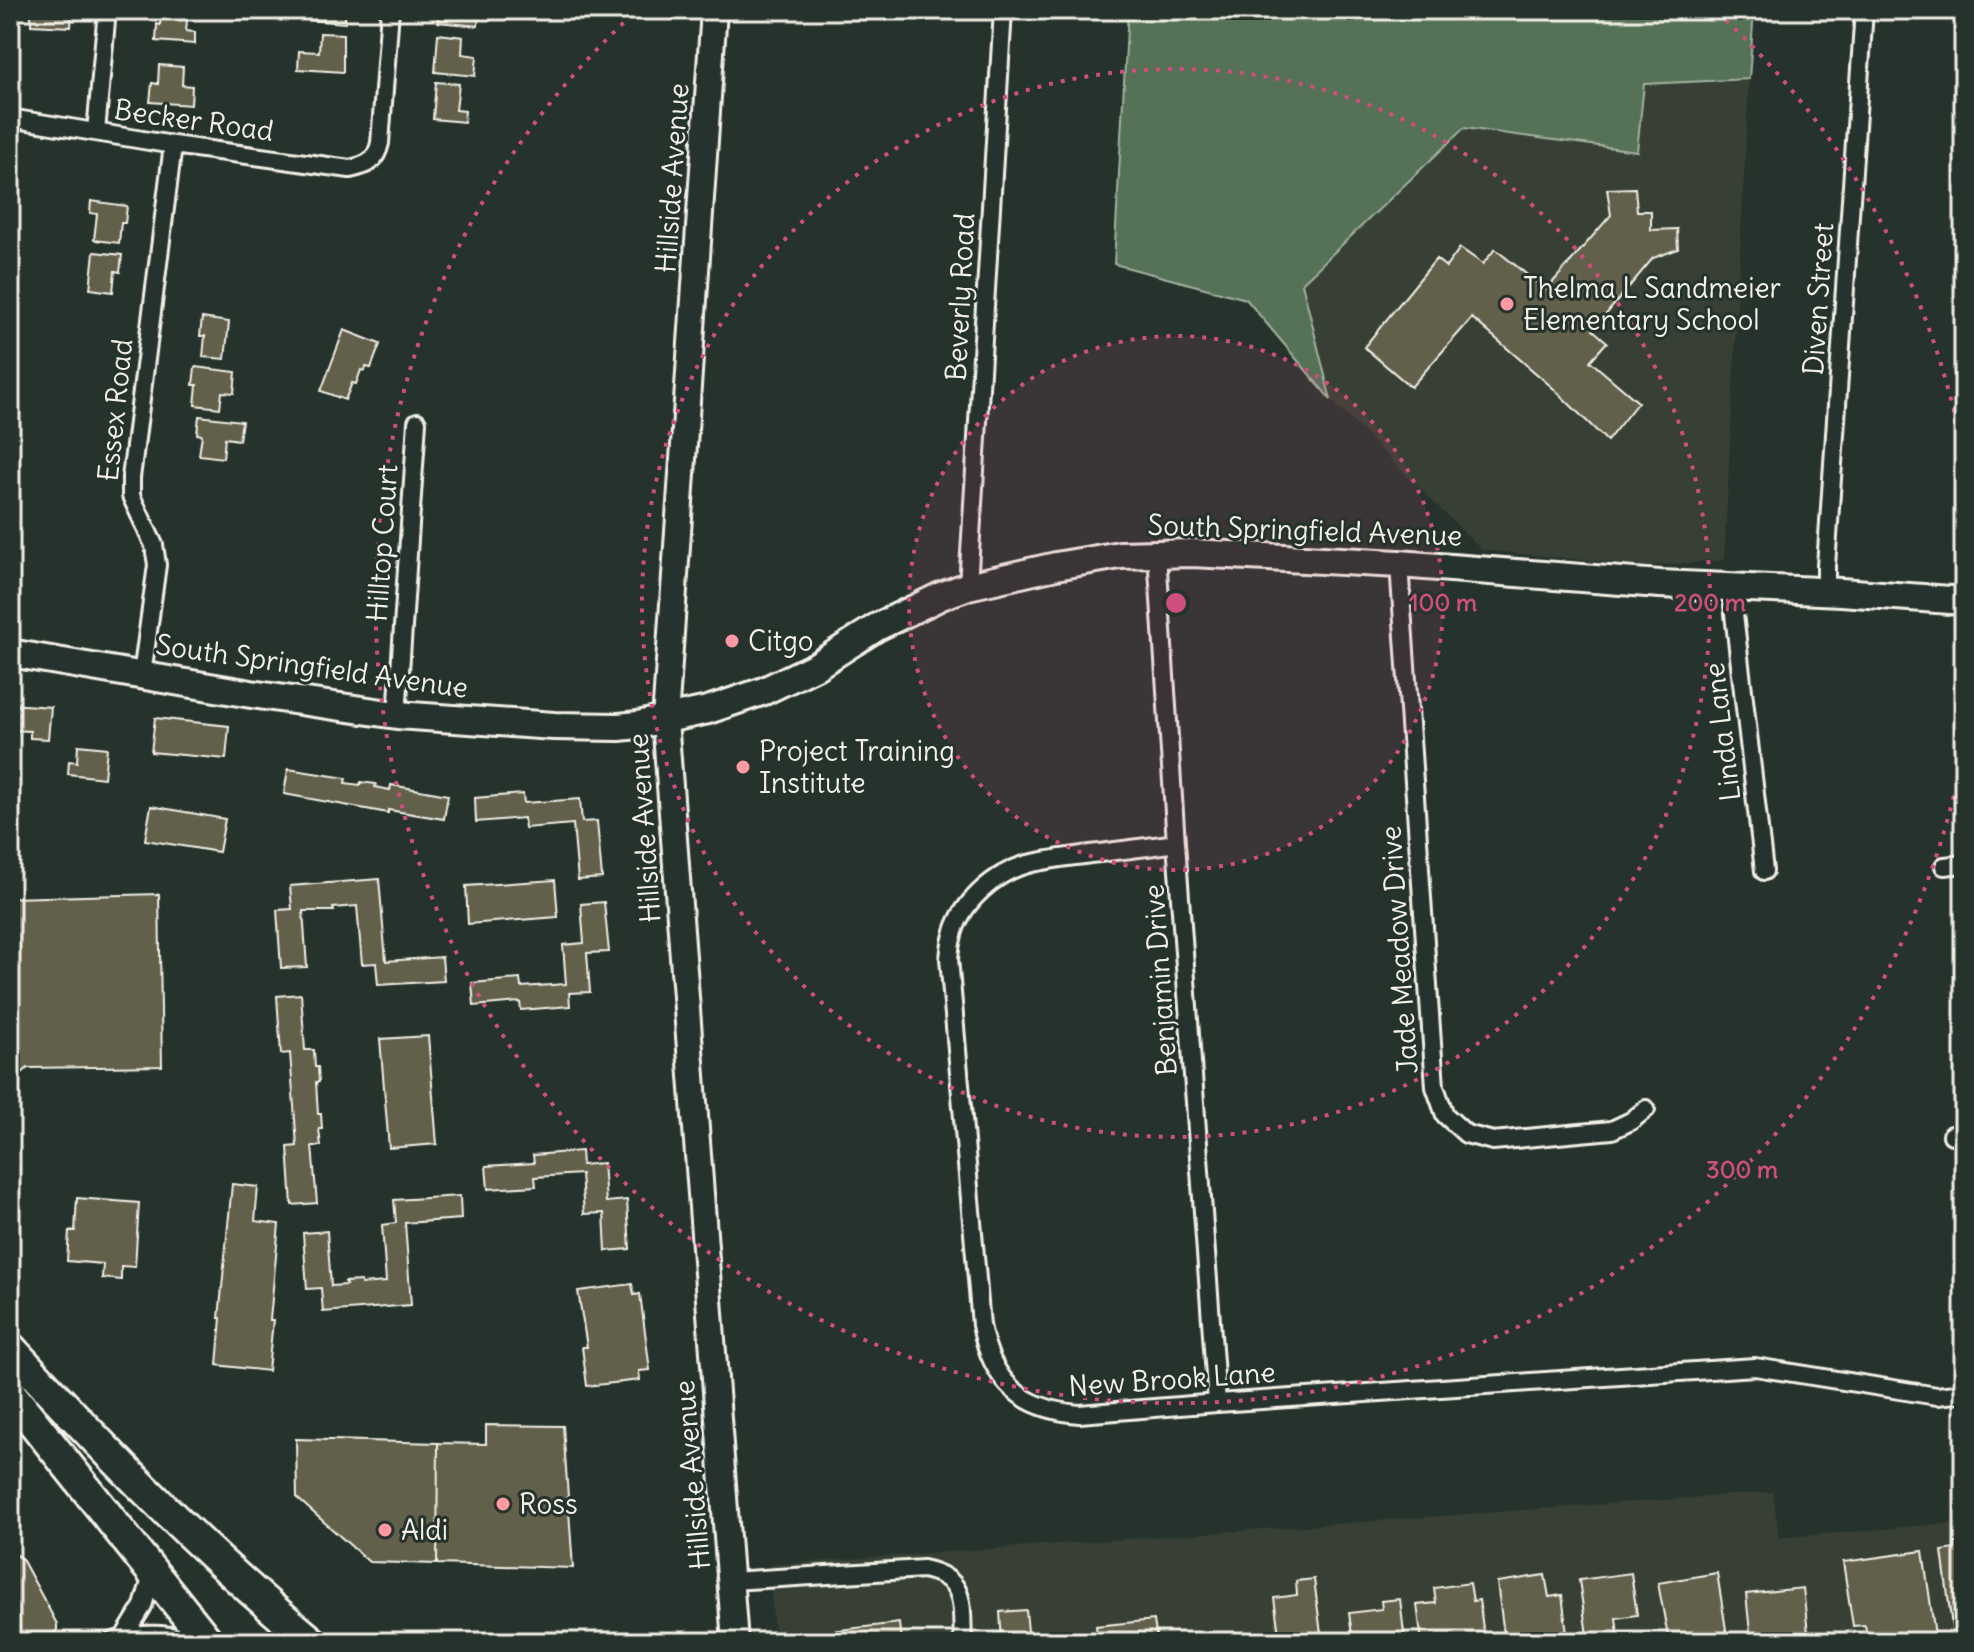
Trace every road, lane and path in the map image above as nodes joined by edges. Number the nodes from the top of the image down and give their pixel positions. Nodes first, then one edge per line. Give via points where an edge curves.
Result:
1 (107, 10) edge
2 (390, 10) edge
3 (714, 10) edge
4 (1003, 10) edge
5 (1864, 10) edge
6 (10, 118) edge
7 (96, 132) junction
8 (173, 145) junction
9 (417, 422) dead end
10 (1157, 554) junction
11 (1399, 564) junction
12 (968, 586) junction
13 (1731, 588) junction
14 (1826, 592) junction
15 (1964, 601) edge
16 (10, 653) edge
17 (142, 675) junction
18 (397, 715) junction
19 (665, 720) junction
20 (1176, 843) junction
21 (1964, 864) edge
22 (1944, 866) dead end
23 (1764, 871) dead end
24 (1646, 1109) dead end
25 (10, 1348) edge
26 (10, 1393) edge
27 (1964, 1393) edge
28 (1217, 1403) junction
29 (188, 1531) junction
30 (153, 1572) junction
31 (731, 1581) junction
32 (117, 1639) edge
33 (206, 1642) edge
34 (283, 1642) edge
35 (312, 1642) edge
36 (735, 1642) edge
37 (963, 1642) edge

1 - 7 street
2 - 8 street, Becker Road via 380,143 371,162 350,169
3 - 19 street, Hillside Avenue
4 - 12 street, Beverly Road
5 - 14 street, Diven Street
6 - 7 street, Becker Road
7 - 8 street, Becker Road
8 - 17 street, Essex Road via 131,478 131,496 154,545 157,565
9 - 18 street, Hilltop Court
10 - 11 main road, South Springfield Avenue
10 - 12 main road, South Springfield Avenue via 1120,555
10 - 20 street, Benjamin Drive
11 - 13 main road, South Springfield Avenue
11 - 24 street, Jade Meadow Drive via 1435,1087 1445,1115 1466,1134 1493,1141 1612,1130
12 - 19 main road, South Springfield Avenue via 877,627 782,683
13 - 14 main road, South Springfield Avenue
13 - 23 street, Linda Lane
14 - 15 main road, South Springfield Avenue
16 - 17 main road, South Springfield Avenue
17 - 18 main road, South Springfield Avenue
18 - 19 main road, South Springfield Avenue via 597,727
19 - 31 street, Hillside Avenue
20 - 28 street, Benjamin Drive
20 - 28 street, New Brook Lane via 1048,860 1003,874 968,906 956,927 949,958 981,1325 995,1367 1022,1398 1056,1412
21 - 22 street
25 - 29 highway
26 - 30 highway
27 - 28 street, New Brook Lane via 1937,1396 1755,1367
29 - 34 highway
29 - 35 highway
30 - 32 street via 143,1606
30 - 33 highway
31 - 36 street, Hillside Avenue
31 - 37 street via 937,1572 957,1587
32 - 33 street via 165,1635

